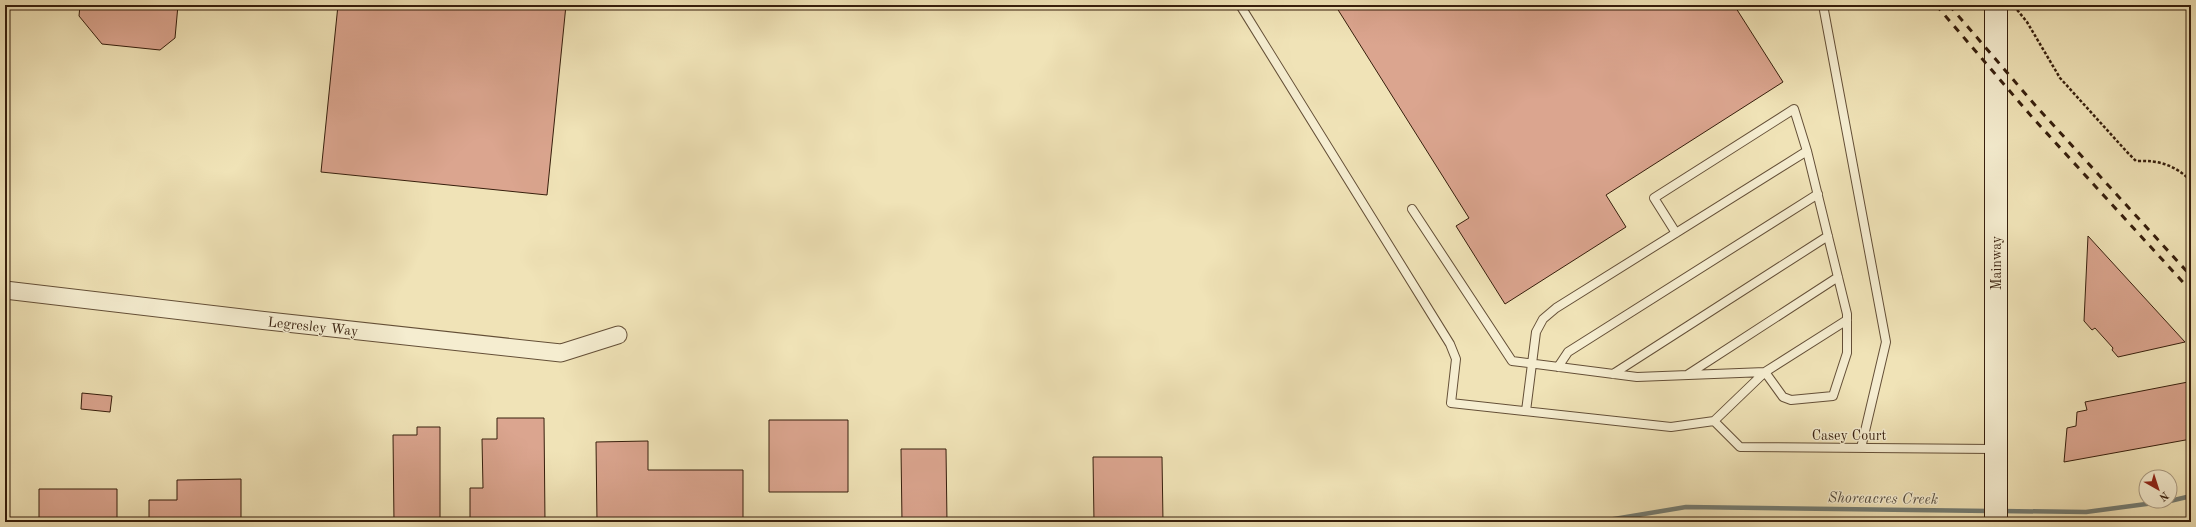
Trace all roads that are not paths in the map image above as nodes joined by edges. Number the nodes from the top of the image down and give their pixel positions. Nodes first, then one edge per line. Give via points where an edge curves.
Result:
1 (1240, 5) edge
2 (1823, 5) edge
3 (1996, 5) edge
4 (1807, 151) junction
5 (1818, 194) junction
6 (1412, 209) dead end
7 (1676, 234) junction
8 (1828, 236) junction
9 (1838, 277) junction
10 (5, 290) edge
11 (1847, 320) junction
12 (618, 335) dead end
13 (1532, 364) junction
14 (1558, 367) junction
15 (1766, 372) junction
16 (1613, 374) junction
17 (1686, 375) junction
18 (1526, 411) junction
19 (1714, 421) junction
20 (1861, 448) junction
21 (1995, 449) junction
22 (1996, 522) edge

1 - 18 lane via 1450,344 1456,359 1451,403
2 - 20 lane via 1886,342
3 - 21 street, Mainway
4 - 5 lane
4 - 7 lane
4 - 7 lane via 1794,109 1654,198
5 - 8 lane
5 - 14 lane via 1568,352
6 - 13 lane via 1512,361
7 - 13 lane via 1542,319 1536,332
8 - 9 lane
8 - 16 lane
9 - 11 lane
9 - 17 lane
10 - 12 street, Legresley Way via 561,353
11 - 15 lane
11 - 15 lane via 1847,353 1833,396 1791,400 1783,397
13 - 14 lane
13 - 18 lane
14 - 16 lane
15 - 17 lane
15 - 19 lane
16 - 17 lane via 1637,377
18 - 19 lane via 1671,427
19 - 20 lane, Casey Court via 1740,447
20 - 21 lane, Casey Court
21 - 22 street, Mainway

